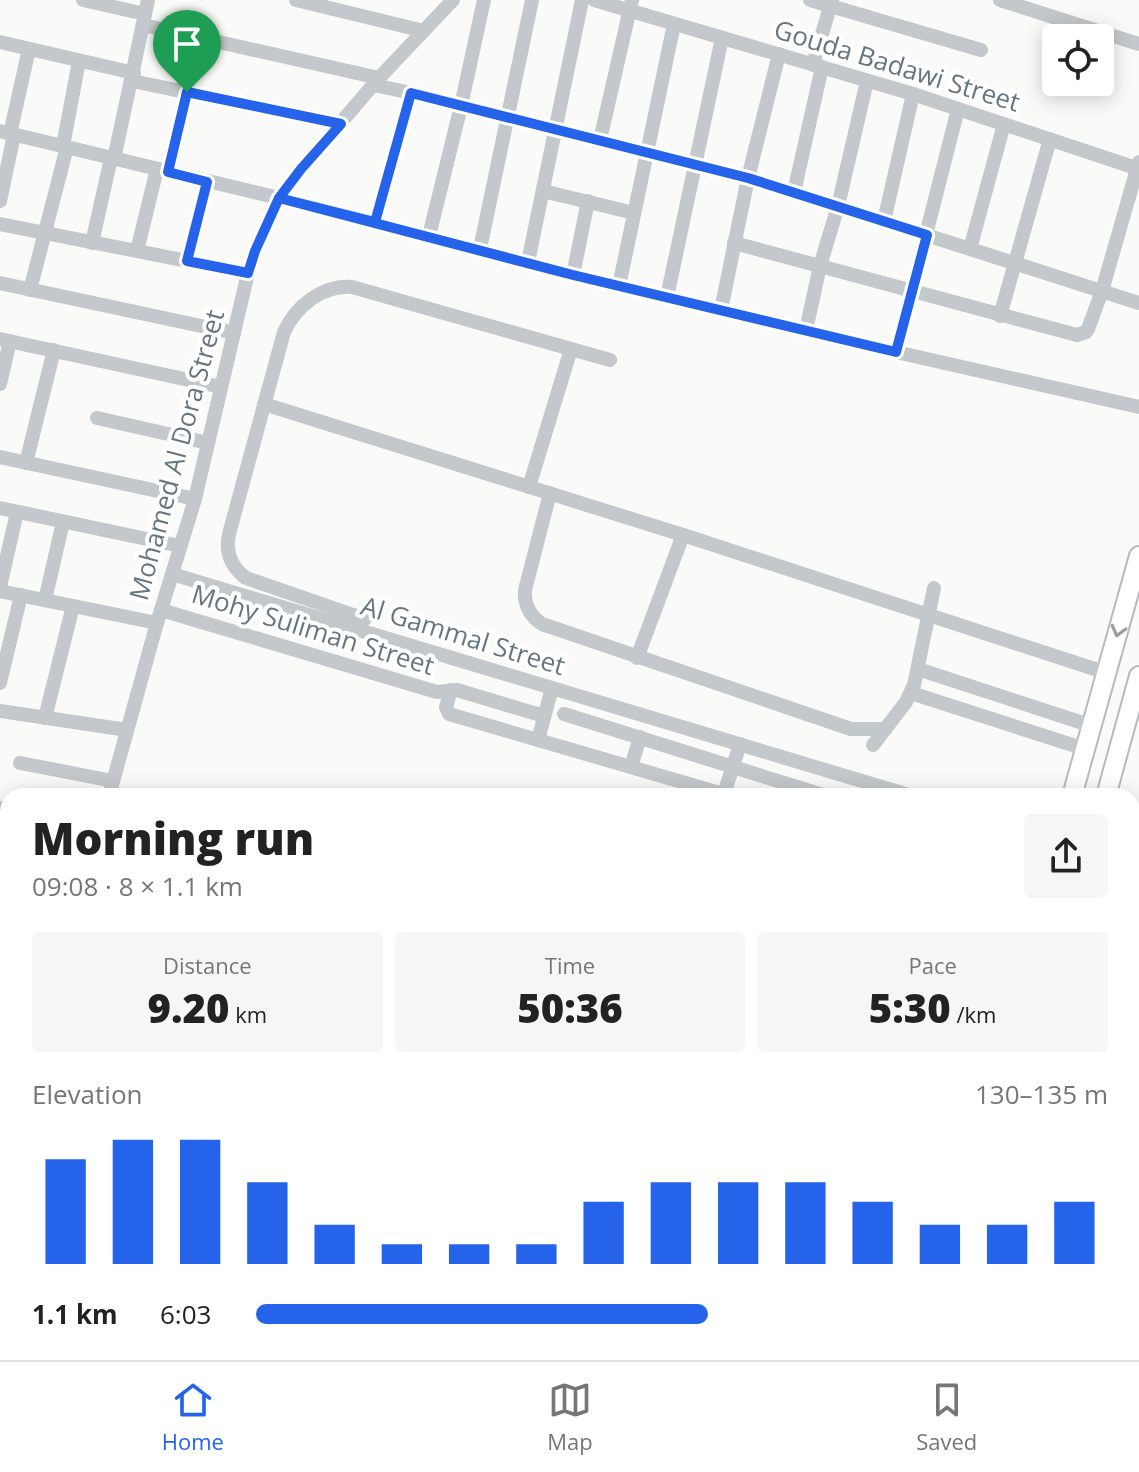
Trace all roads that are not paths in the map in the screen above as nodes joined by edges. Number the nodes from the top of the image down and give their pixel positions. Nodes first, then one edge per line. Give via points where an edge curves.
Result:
1 (83, 0) edge
2 (296, 0) edge
3 (453, 0) edge
4 (484, 0) edge
5 (532, 0) edge
6 (582, 0) edge
7 (594, 0) edge
8 (810, 0) edge
9 (1000, 0) edge
10 (831, 3) edge
11 (630, 5) edge
12 (145, 13) edge
13 (674, 24) junction
14 (424, 31) junction
15 (722, 38) junction
16 (0, 42) edge
17 (1139, 44) edge
18 (29, 49) junction
19 (981, 50) dead end
20 (779, 54) junction
21 (79, 61) junction
22 (817, 66) junction
23 (133, 77) junction
24 (867, 81) junction
25 (376, 82) junction
26 (187, 92) junction
27 (411, 93) junction
28 (913, 94) junction
29 (461, 106) junction
30 (958, 109) junction
31 (507, 118) junction
32 (341, 124) junction
33 (1004, 124) junction
34 (556, 130) junction
35 (8, 133) edge
36 (1050, 139) junction
37 (600, 140) junction
38 (65, 147) junction
39 (646, 151) junction
40 (113, 158) junction
41 (695, 163) junction
42 (1138, 166) edge
43 (163, 171) junction
44 (748, 178) junction
45 (207, 182) junction
46 (543, 191) junction
47 (794, 192) junction
48 (279, 198) junction
49 (0, 201) edge
50 (588, 201) junction
51 (838, 206) junction
52 (634, 213) junction
53 (884, 221) junction
54 (375, 222) junction
55 (0, 224) edge
56 (45, 233) junction
57 (927, 235) junction
58 (429, 236) junction
59 (92, 243) junction
60 (734, 243) junction
61 (480, 249) junction
62 (970, 249) junction
63 (137, 251) junction
64 (187, 261) junction
65 (528, 262) junction
66 (1015, 263) junction
67 (820, 266) junction
68 (248, 273) junction
69 (573, 275) junction
70 (0, 283) edge
71 (619, 286) junction
72 (30, 290) junction
73 (1102, 291) junction
74 (912, 292) junction
75 (667, 297) junction
76 (1139, 303) edge
77 (721, 310) junction
78 (1000, 316) junction
79 (806, 330) junction
80 (234, 333) junction
81 (5, 340) edge
82 (571, 349) junction
83 (54, 350) junction
84 (896, 352) junction
85 (610, 360) dead end
86 (0, 384) edge
87 (221, 387) junction
88 (264, 404) junction
89 (1139, 407) edge
90 (97, 418) dead end
91 (208, 443) junction
92 (0, 457) edge
93 (26, 463) junction
94 (529, 487) junction
95 (550, 493) junction
96 (195, 499) junction
97 (0, 508) edge
98 (17, 512) junction
99 (63, 522) junction
100 (683, 535) junction
101 (180, 546) junction
102 (1139, 556) edge
103 (172, 574) junction
104 (934, 588) dead end
105 (0, 589) edge
106 (21, 595) junction
107 (45, 600) junction
108 (73, 606) junction
109 (929, 614) junction
110 (159, 616) junction
111 (365, 619) dead end
112 (637, 658) junction
113 (918, 669) junction
114 (1107, 673) junction
115 (1139, 676) edge
116 (0, 683) edge
117 (552, 688) junction
118 (451, 690) junction
119 (911, 693) junction
120 (0, 711) edge
121 (564, 714) dead end
122 (544, 716) junction
123 (45, 718) junction
124 (1092, 726) junction
125 (885, 729) junction
126 (127, 730) junction
127 (694, 731) junction
128 (640, 737) junction
129 (538, 740) junction
130 (740, 744) junction
131 (873, 745) dead end
132 (1085, 749) junction
133 (687, 752) junction
134 (20, 763) dead end
135 (734, 766) junction
136 (631, 767) junction
137 (835, 773) junction
138 (108, 788) edge
139 (111, 788) edge
140 (703, 788) edge
141 (729, 788) edge
142 (802, 788) edge
143 (830, 788) edge
144 (885, 788) edge
145 (1074, 788) edge
146 (1108, 788) edge

1 - 12 street
2 - 14 street
3 - 14 street, Mohamed Al Dora Street
4 - 29 street
5 - 31 street
6 - 34 street
7 - 11 street, Gouda Badawi Street
8 - 10 street
9 - 17 street
10 - 19 street
10 - 22 street
11 - 13 street, Gouda Badawi Street
11 - 37 street
12 - 23 street
12 - 25 street
13 - 15 street, Gouda Badawi Street
13 - 39 street
14 - 25 street, Mohamed Al Dora Street
15 - 20 street, Gouda Badawi Street
15 - 41 street
16 - 18 street
18 - 21 street
18 - 35 street
20 - 22 street, Gouda Badawi Street
20 - 44 street
21 - 23 street
21 - 38 street
22 - 24 street, Gouda Badawi Street
22 - 47 street
23 - 26 street
23 - 40 street
24 - 28 street, Gouda Badawi Street
24 - 51 street
25 - 27 street
25 - 32 street, Mohamed Al Dora Street
26 - 32 street
26 - 43 street
27 - 29 street
27 - 54 street
28 - 30 street, Gouda Badawi Street
28 - 53 street
29 - 31 street
29 - 58 street
30 - 33 street, Gouda Badawi Street
30 - 57 street
31 - 34 street
31 - 61 street
32 - 48 street, Mohamed Al Dora Street
33 - 36 street, Gouda Badawi Street
33 - 62 street
34 - 37 street
34 - 46 street
35 - 38 street
35 - 49 street
36 - 42 street, Gouda Badawi Street
36 - 66 street
37 - 39 street
38 - 40 street
38 - 56 street
39 - 41 street
39 - 52 street
40 - 43 street
40 - 59 street
41 - 44 street
41 - 75 street
42 - 73 street
43 - 45 street
43 - 63 street
44 - 47 street
44 - 60 street
45 - 48 street
45 - 64 street
46 - 50 street
46 - 65 street
47 - 51 street
48 - 54 street
48 - 68 street, Mohamed Al Dora Street
50 - 52 street
50 - 69 street
51 - 53 street
51 - 67 street
52 - 71 street
53 - 57 street
54 - 58 street
55 - 56 street
56 - 59 street
56 - 72 street
57 - 62 street
57 - 74 street
58 - 61 street
59 - 63 street
60 - 67 street
60 - 77 street
61 - 65 street
62 - 66 street
63 - 64 street
64 - 68 street
65 - 69 street
66 - 73 street
66 - 78 street
67 - 74 street
67 - 79 street
68 - 80 street, Mohamed Al Dora Street
69 - 71 street
70 - 72 street
71 - 75 street
72 - 80 street
73 - 76 street
73 - 78 street via 1082,334
74 - 78 street
74 - 84 street
75 - 77 street
77 - 79 street
79 - 84 street
80 - 87 street, Mohamed Al Dora Street
81 - 83 street
81 - 86 street
82 - 85 street
82 - 88 street via 339,287 326,290 293,316
82 - 94 street
83 - 87 street
83 - 93 street
84 - 89 street
87 - 91 street, Mohamed Al Dora Street
88 - 94 street
88 - 111 street via 229,534 231,562 246,578
90 - 91 street
91 - 96 street, Mohamed Al Dora Street
92 - 93 street
93 - 96 street
94 - 95 street
95 - 100 street
95 - 112 street via 525,590 528,610 542,624
96 - 101 street, Mohamed Al Dora Street
97 - 98 street
98 - 99 street
98 - 105 street
99 - 101 street
99 - 107 street
100 - 109 street
100 - 112 street
101 - 103 street, Mohamed Al Dora Street
102 -> 114 main road
103 - 110 street, Mohamed Al Dora Street
103 - 117 street, Al Gammal Street
104 - 109 street
105 - 106 street, Mohy Suliman Street
106 - 107 street, Mohy Suliman Street
106 - 116 street
107 - 108 street, Mohy Suliman Street
108 - 110 street, Mohy Suliman Street
108 - 123 street
109 - 113 street
109 - 114 street
110 - 118 street, Mohy Suliman Street via 437,692
110 - 126 street, Mohamed Al Dora Street
112 - 125 street via 851,729
113 - 119 street
113 - 124 street
114 - 124 main road
115 - 146 main road
117 - 122 street
117 - 127 street, Al Gammal Street
118 - 122 street, Mohy Suliman Street
118 - 129 street via 449,714
119 - 125 street
119 - 132 street
120 - 123 street
121 - 128 street
122 - 129 street
123 - 126 street
124 - 132 main road
125 - 131 street
126 - 139 street, Mohamed Al Dora Street
127 - 130 street, Al Gammal Street
127 - 133 street
128 - 133 street
128 - 136 street
129 - 136 street
130 - 135 street
130 - 137 street, Al Gammal Street
132 - 145 main road
133 - 135 street
134 - 138 street
135 - 141 street
135 - 142 street
136 - 140 street
137 - 143 street
137 - 144 street, Al Gammal Street

